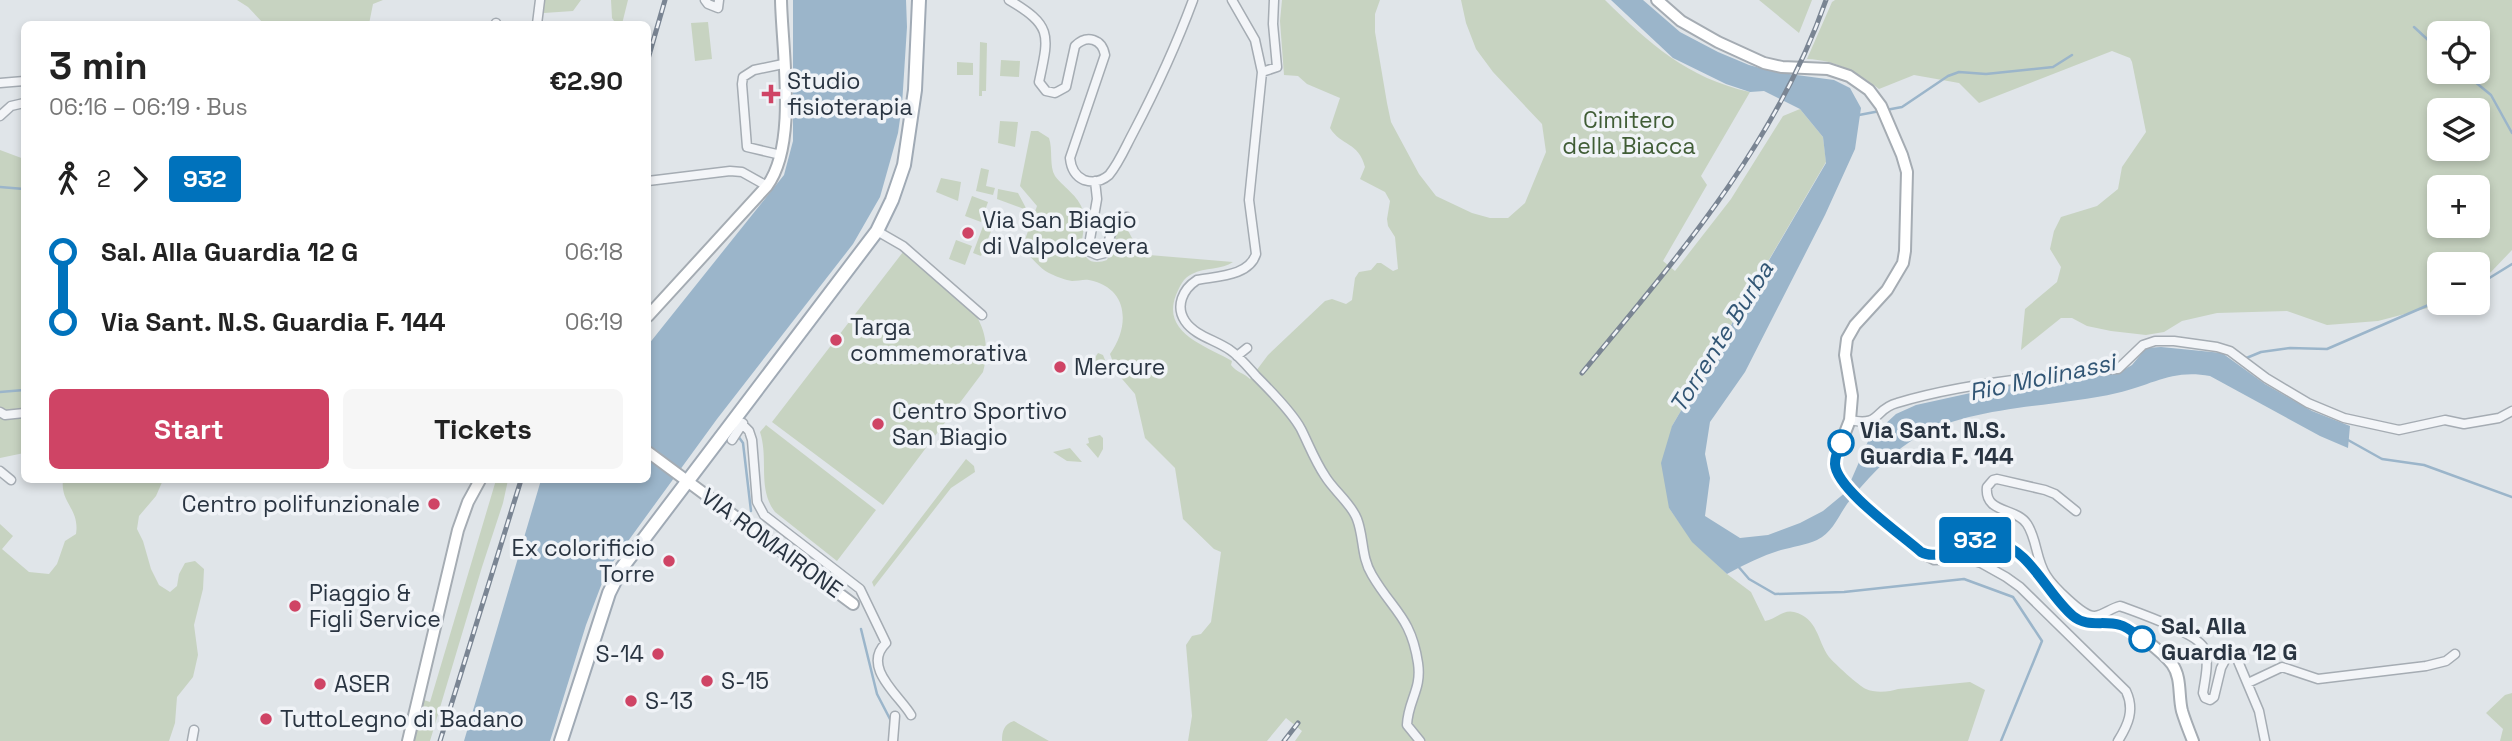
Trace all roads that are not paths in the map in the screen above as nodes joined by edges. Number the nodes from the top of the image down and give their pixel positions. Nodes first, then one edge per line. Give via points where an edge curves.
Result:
1 (540, 0) edge
2 (705, 0) edge
3 (719, 0) edge
4 (780, 0) edge
5 (919, 0) edge
6 (1009, 0) edge
7 (1193, 0) edge
8 (1232, 0) edge
9 (1274, 0) edge
10 (1657, 0) edge
11 (537, 21) edge
12 (783, 64) junction
13 (1262, 72) junction
14 (21, 81) edge
15 (0, 83) edge
16 (21, 104) edge
17 (0, 116) edge
18 (781, 155) junction
19 (651, 181) edge
20 (1095, 181) junction
21 (767, 186) junction
22 (1128, 217) dead end
23 (877, 231) junction
24 (651, 313) edge
25 (982, 315) dead end
26 (1247, 348) dead end
27 (1237, 356) junction
28 (2512, 411) edge
29 (0, 412) edge
30 (21, 413) edge
31 (1850, 420) junction
32 (739, 421) junction
33 (732, 440) dead end
34 (651, 454) edge
35 (0, 471) edge
36 (682, 477) junction
37 (11, 480) dead end
38 (478, 483) edge
39 (2076, 511) dead end
40 (1926, 555) junction
41 (2043, 577) junction
42 (853, 604) dead end
43 (2455, 654) dead end
44 (2248, 683) junction
45 (911, 715) dead end
46 (895, 716) dead end
47 (194, 730) dead end
48 (192, 741) edge
49 (408, 741) edge
50 (561, 741) edge
51 (893, 741) edge
52 (1420, 741) edge
53 (2118, 741) edge
54 (2193, 741) edge
55 (2265, 741) edge

1 - 11 street
2 - 3 street via 718,8
4 - 12 main road
5 - 23 main road, VIA ROMAIRONE via 915,90 906,153
6 - 20 street via 1044,29 1039,82 1046,91 1055,93 1066,87 1074,46 1079,42 1093,40 1105,50 1070,159 1077,176
7 - 20 street via 1166,69 1120,157 1109,175
8 - 13 street via 1255,40
9 - 13 street via 1277,67
10 - 31 main road via 1699,32 1764,63 1828,69 1857,79 1876,98 1892,128 1907,172 1905,251 1887,289 1847,339
12 - 18 main road via 786,126
12 - 18 street via 749,72 742,84 747,147
13 - 27 street via 1249,200 1256,254 1243,270 1191,284 1181,307 1186,323
14 - 15 street
16 - 17 street via 10,106
18 - 21 main road
19 - 21 street via 730,171 742,172
20 - 22 street via 1090,251 1097,256 1105,253 1112,228
21 - 24 main road
23 - 25 street via 903,246
23 - 32 main road, VIA ROMAIRONE
26 - 27 street
27 - 52 street via 1300,426 1326,479 1358,521 1364,559 1373,576 1412,634 1420,678 1407,725
28 - 31 street via 2464,425 2445,420 2399,430 2344,418 2308,403 2230,351 2155,341 2143,345 2118,369 2005,380 1926,395 1892,404 1870,422
29 - 30 street
31 - 40 main road via 1835,461 1843,482
32 - 33 street
32 - 36 main road, VIA ROMAIRONE
32 - 45 street, VIA ROMAIRONE via 752,440 757,502 764,514 860,589 886,643 878,653 886,684
34 - 36 main road
35 - 37 street
36 - 42 main road, VIA ROMAIRONE
36 - 50 main road via 614,581
38 - 49 main road via 458,530
39 - 41 street via 2045,490 1997,479 1987,487 1993,505 2026,523
40 - 41 main road via 1989,539 2015,551
40 - 53 street via 1934,560 1980,563 2030,596 2126,691 2130,713
41 - 44 street via 2087,615 2120,606 2199,641 2206,653 2203,693 2207,700 2214,697 2230,651
41 - 54 main road via 2074,617 2121,625 2170,661
43 - 44 street via 2426,666 2318,679 2282,667
44 - 55 street
46 - 51 street
47 - 48 street

